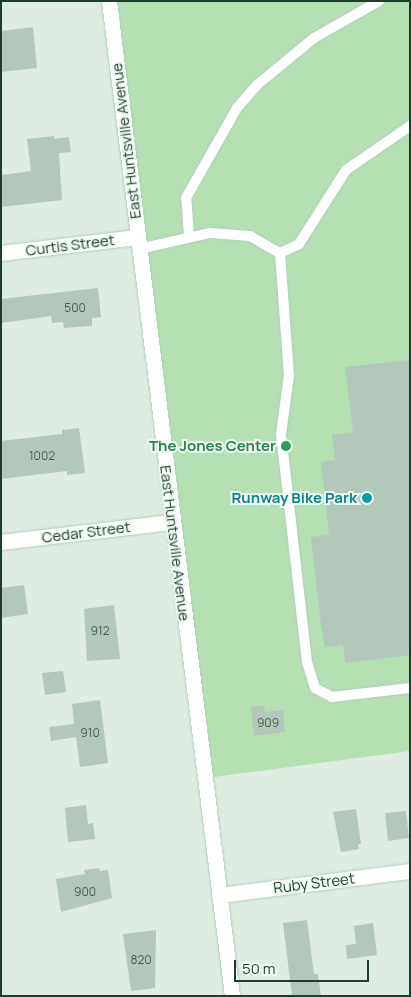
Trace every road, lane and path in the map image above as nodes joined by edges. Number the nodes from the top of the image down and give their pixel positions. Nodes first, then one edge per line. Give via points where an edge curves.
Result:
1 (109, 1) edge
2 (379, 1) edge
3 (410, 126) edge
4 (188, 237) junction
5 (139, 243) junction
6 (1, 253) edge
7 (280, 253) junction
8 (172, 522) junction
9 (1, 542) edge
10 (410, 688) edge
11 (410, 871) edge
12 (219, 895) junction
13 (232, 996) edge

1 - 5 main road, East Huntsville Avenue
2 - 4 lane via 314,38 257,85 237,108 186,198
3 - 7 lane via 346,170 299,244
4 - 5 lane
4 - 7 lane via 210,233 250,236
5 - 6 main road, Curtis Street
5 - 8 main road, East Huntsville Avenue
7 - 10 lane via 290,375 281,434 309,670 315,688 332,697
8 - 9 main road, Cedar Street
8 - 12 main road, East Huntsville Avenue
11 - 12 main road, Ruby Street
12 - 13 main road, East Huntsville Avenue

